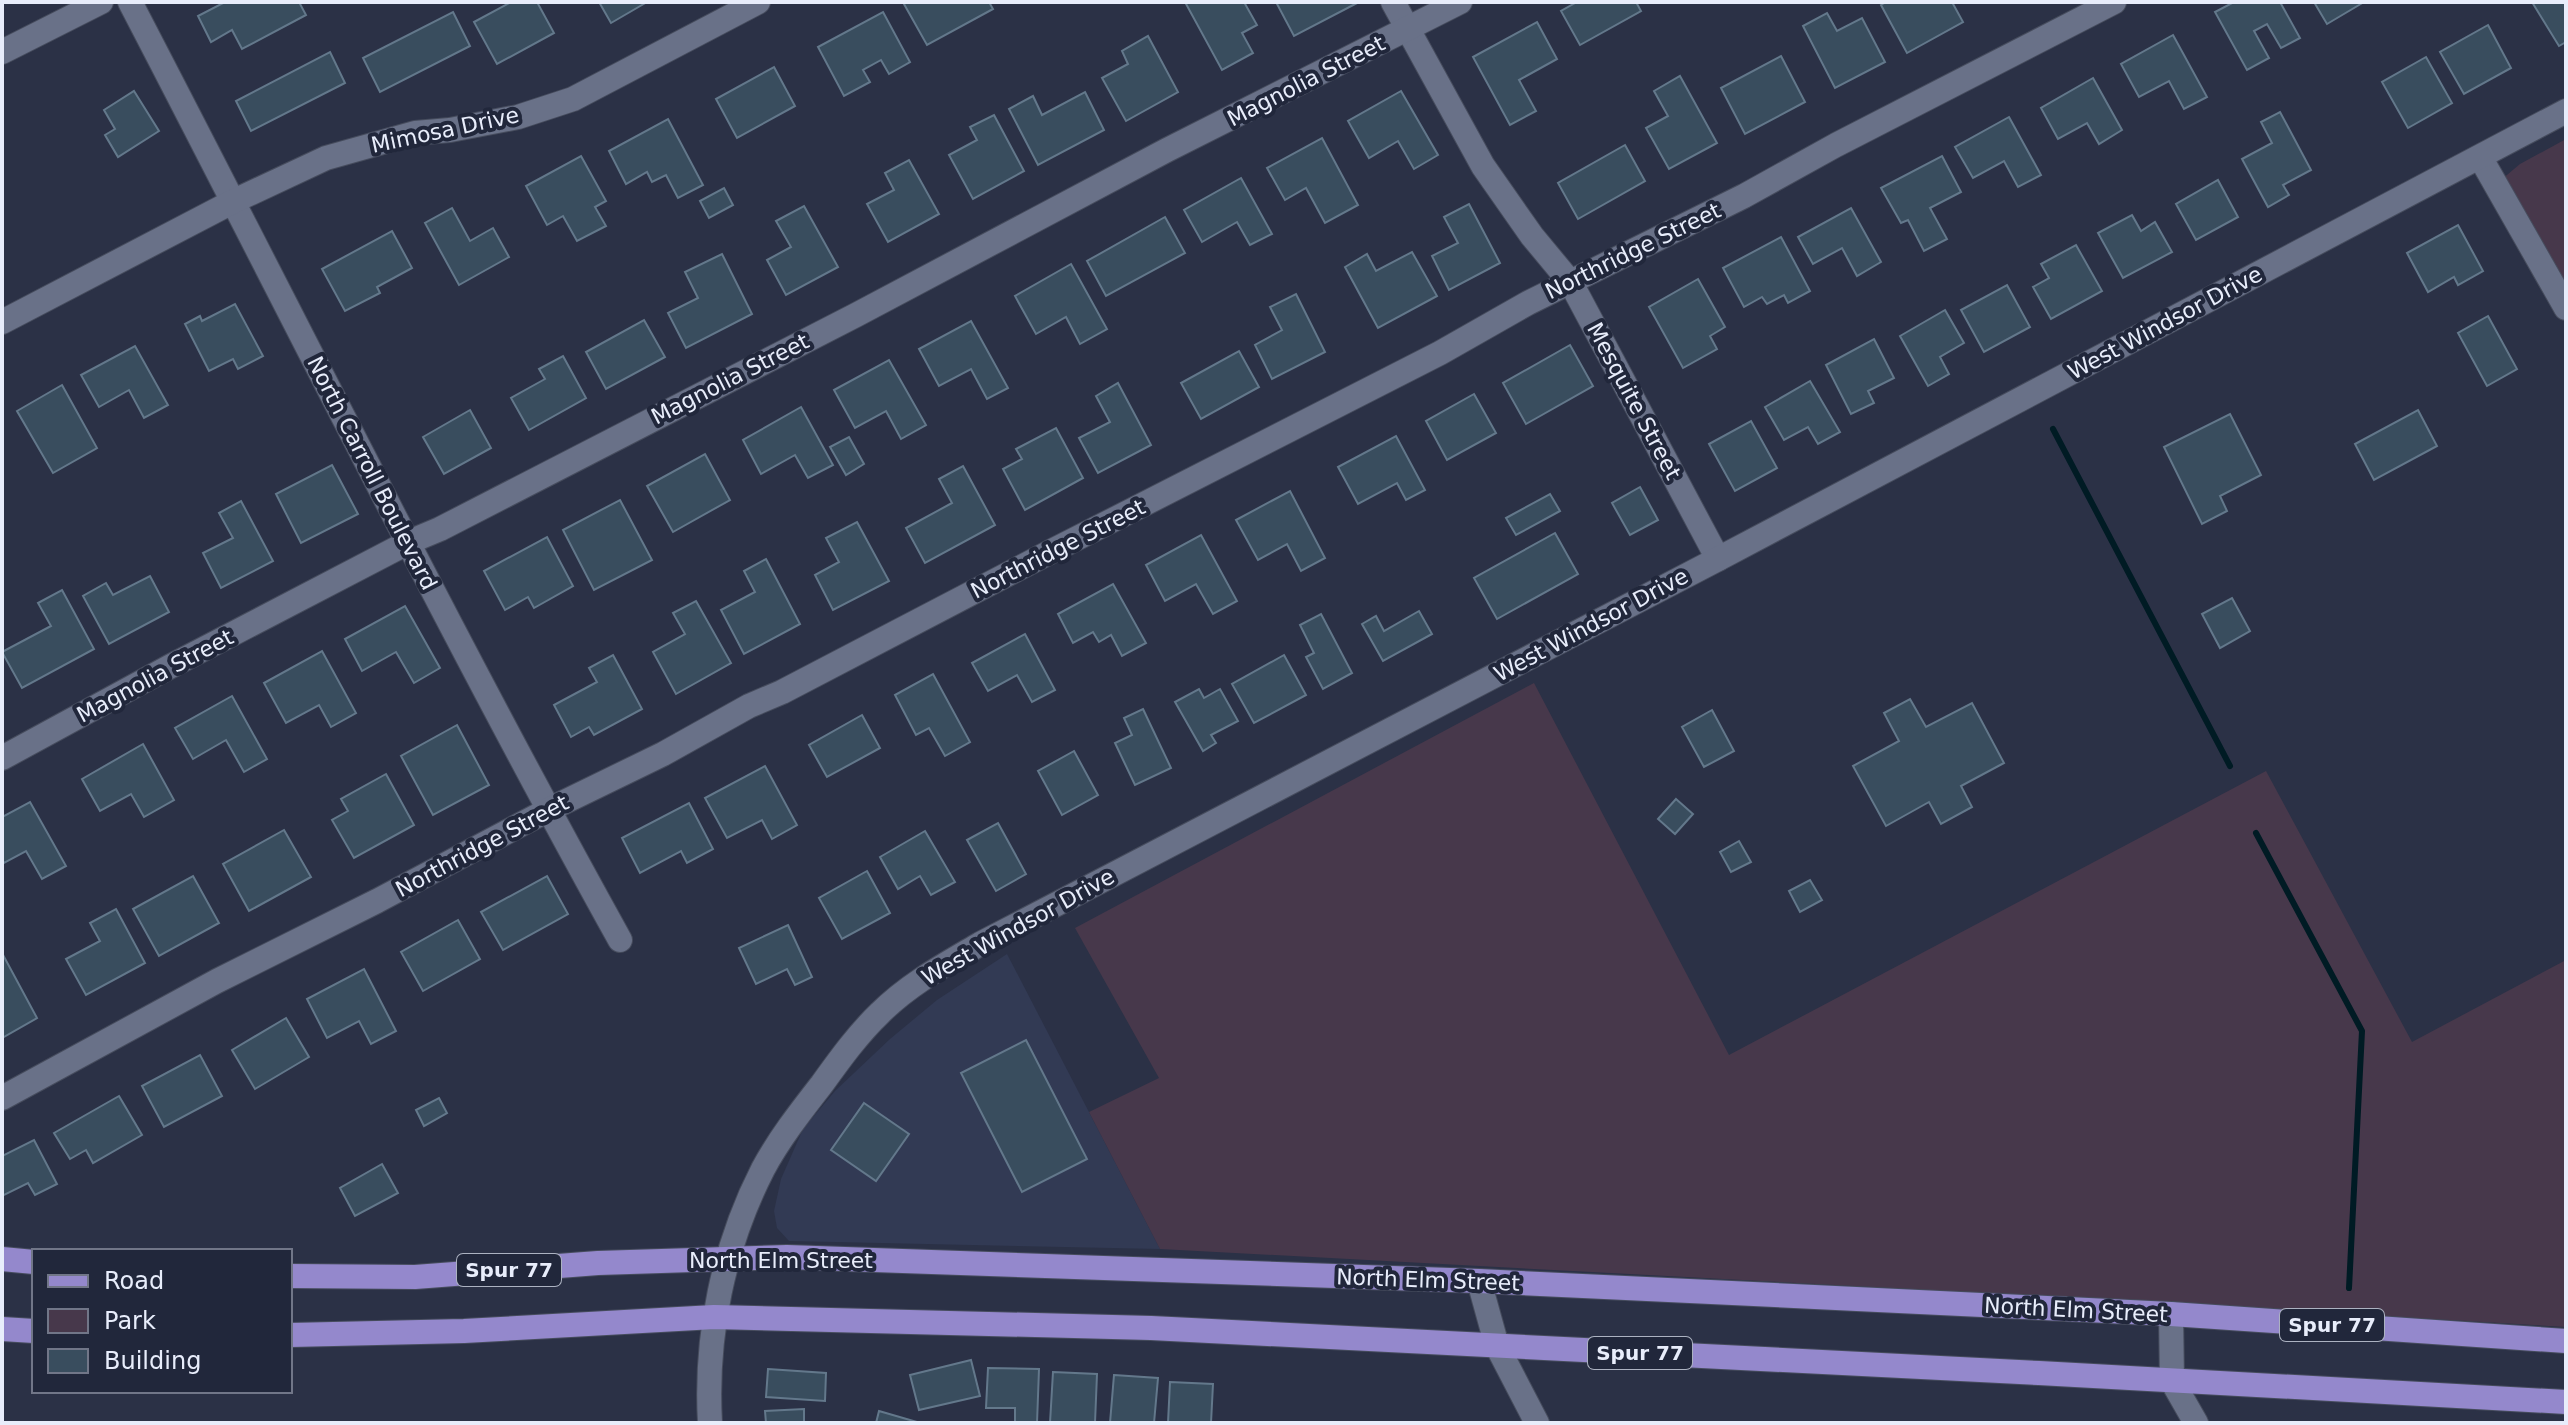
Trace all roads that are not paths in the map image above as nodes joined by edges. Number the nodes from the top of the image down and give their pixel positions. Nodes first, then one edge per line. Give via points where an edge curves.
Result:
1 (101, 2) edge
2 (130, 2) edge
3 (758, 2) edge
4 (1393, 2) edge
5 (1460, 2) edge
6 (2114, 2) edge
7 (1407, 30) junction
8 (2, 52) edge
9 (2566, 111) edge
10 (2480, 157) junction
11 (234, 201) junction
12 (1571, 283) junction
13 (2566, 308) edge
14 (2, 322) edge
15 (409, 542) junction
16 (1718, 559) junction
17 (2, 758) edge
18 (548, 810) junction
19 (620, 940) dead end
20 (2, 1098) edge
21 (728, 1258) junction
22 (2, 1259) edge
23 (32, 1262) edge
24 (292, 1276) edge
25 (1479, 1281) junction
26 (2171, 1314) junction
27 (714, 1317) junction
28 (2, 1329) edge
29 (32, 1331) edge
30 (292, 1335) edge
31 (2566, 1341) edge
32 (1497, 1346) junction
33 (2172, 1381) junction
34 (2566, 1402) edge
35 (710, 1423) edge
36 (1537, 1423) edge
37 (2196, 1423) edge

1 - 8 street
2 - 11 street, North Carroll Boulevard
3 - 11 street, Mimosa Drive via 573,99 518,117 415,133 326,158
4 - 7 street, Mesquite Street
5 - 7 street, Magnolia Street
6 - 12 street, Northridge Street
7 - 12 street, Mesquite Street via 1483,166
7 - 15 street, Magnolia Street
9 - 10 street, West Windsor Drive
10 - 13 street
10 - 16 street, West Windsor Drive
11 - 14 street, Mimosa Drive
11 - 15 street, North Carroll Boulevard
12 - 16 street, Mesquite Street
12 - 18 street, Northridge Street
15 - 17 street, Magnolia Street
15 - 18 street, North Carroll Boulevard
16 - 21 street, West Windsor Drive via 924,978 881,1012 795,1119 764,1168
18 - 19 street, North Carroll Boulevard
18 - 20 street, Northridge Street
21 - 24 main road, North Elm Street / Spur 77 via 415,1277
21 - 25 main road, North Elm Street / Spur 77
21 - 27 street, West Windsor Drive
22 - 23 main road
25 - 26 main road, North Elm Street / Spur 77
25 - 32 street
26 - 31 main road, North Elm Street / Spur 77
26 - 33 street
27 - 30 main road, Spur 77
27 - 32 main road, Spur 77 via 1151,1328
27 - 35 street, West Windsor Drive
28 - 29 main road
32 - 33 main road, Spur 77
32 - 36 street
33 - 34 main road, Spur 77
33 - 37 street

